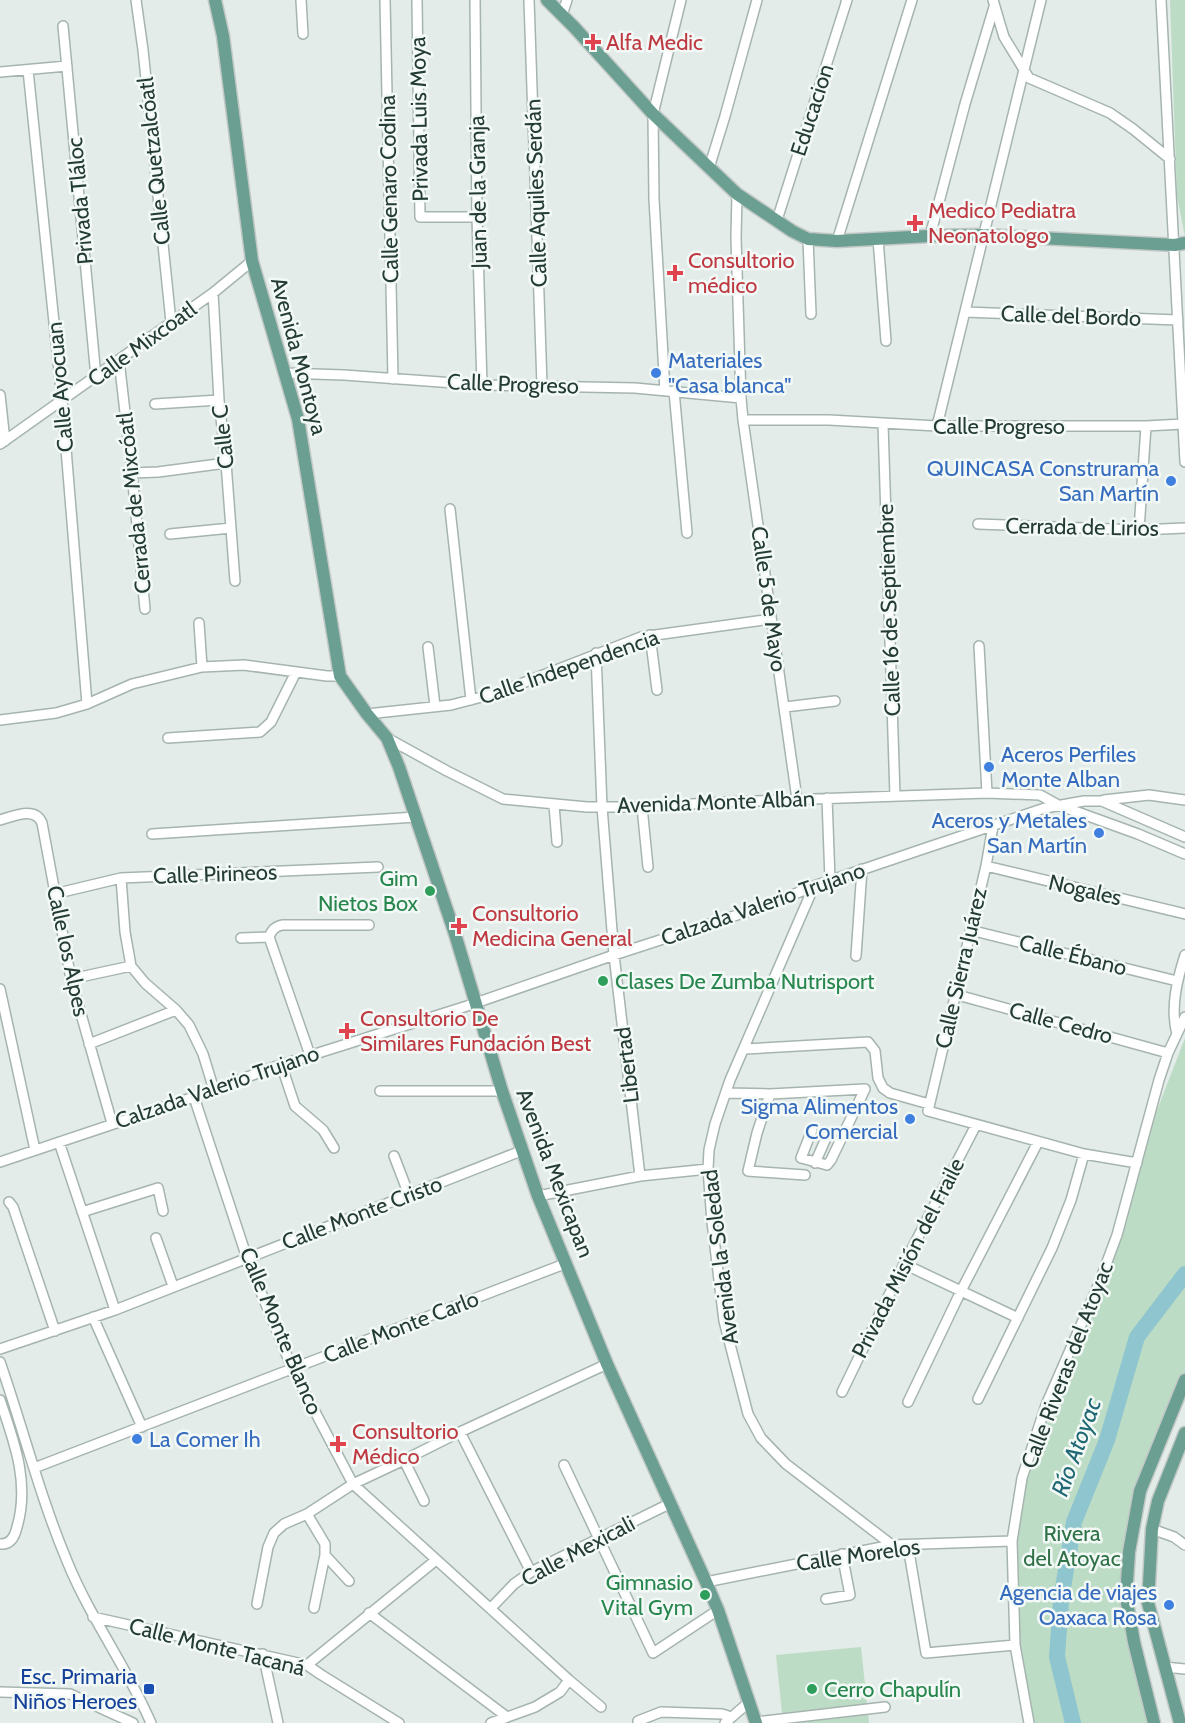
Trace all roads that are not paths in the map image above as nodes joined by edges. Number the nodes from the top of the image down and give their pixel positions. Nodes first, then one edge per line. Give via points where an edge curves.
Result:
1 (136, 0) edge
2 (215, 0) edge
3 (301, 0) edge
4 (386, 0) edge
5 (417, 0) edge
6 (475, 0) edge
7 (529, 0) edge
8 (547, 0) edge
9 (567, 0) edge
10 (681, 0) edge
11 (758, 0) edge
12 (846, 0) edge
13 (912, 0) edge
14 (1041, 0) edge
15 (1161, 0) edge
16 (994, 3) edge
17 (562, 15) junction
18 (63, 26) dead end
19 (303, 34) dead end
20 (67, 66) junction
21 (28, 69) junction
22 (1023, 71) junction
23 (0, 72) edge
24 (653, 114) junction
25 (1170, 159) junction
26 (709, 168) junction
27 (736, 194) junction
28 (477, 218) junction
29 (777, 220) junction
30 (983, 235) junction
31 (930, 236) junction
32 (808, 239) junction
33 (878, 239) junction
34 (837, 241) junction
35 (1180, 244) edge
36 (252, 261) junction
37 (213, 293) junction
38 (965, 312) junction
39 (811, 314) dead end
40 (1178, 320) junction
41 (171, 322) junction
42 (886, 341) dead end
43 (118, 360) junction
44 (284, 373) junction
45 (96, 377) junction
46 (393, 379) junction
47 (482, 385) junction
48 (542, 385) junction
49 (670, 391) junction
50 (0, 395) edge
51 (741, 398) junction
52 (62, 400) junction
53 (219, 400) junction
54 (155, 404) dead end
55 (743, 420) junction
56 (883, 423) junction
57 (1183, 424) junction
58 (937, 426) junction
59 (1146, 426) junction
60 (2, 443) edge
61 (1185, 462) edge
62 (226, 463) junction
63 (132, 473) junction
64 (450, 509) dead end
65 (978, 524) dead end
66 (231, 528) junction
67 (1185, 528) edge
68 (1139, 530) junction
69 (687, 533) dead end
70 (170, 534) dead end
71 (235, 581) dead end
72 (145, 609) dead end
73 (771, 619) junction
74 (199, 623) dead end
75 (650, 635) junction
76 (979, 646) dead end
77 (428, 647) dead end
78 (596, 653) junction
79 (202, 667) junction
80 (297, 672) junction
81 (340, 676) junction
82 (657, 690) dead end
83 (471, 700) junction
84 (835, 701) dead end
85 (87, 704) junction
86 (435, 706) junction
87 (785, 707) junction
88 (367, 714) junction
89 (0, 720) edge
90 (168, 738) dead end
91 (387, 738) junction
92 (987, 793) junction
93 (895, 796) junction
94 (827, 798) junction
95 (797, 799) junction
96 (1185, 800) edge
97 (1102, 801) junction
98 (554, 805) junction
99 (1058, 805) junction
100 (602, 807) junction
101 (642, 807) junction
102 (416, 817) junction
103 (0, 820) edge
104 (993, 826) junction
105 (152, 834) dead end
106 (1185, 837) edge
107 (557, 842) dead end
108 (1185, 854) edge
109 (986, 866) junction
110 (378, 867) dead end
111 (648, 867) dead end
112 (862, 869) junction
113 (121, 878) junction
114 (830, 880) junction
115 (814, 886) junction
116 (54, 894) junction
117 (1185, 914) edge
118 (369, 925) dead end
119 (970, 930) junction
120 (269, 937) junction
121 (241, 938) dead end
122 (614, 955) junction
123 (1185, 955) edge
124 (856, 956) dead end
125 (131, 966) junction
126 (71, 979) junction
127 (1177, 981) junction
128 (0, 989) edge
129 (954, 994) junction
130 (475, 1003) junction
131 (176, 1010) junction
132 (1185, 1017) edge
133 (1177, 1034) junction
134 (89, 1044) junction
135 (745, 1049) junction
136 (1168, 1053) junction
137 (310, 1055) junction
138 (281, 1064) junction
139 (214, 1090) junction
140 (380, 1091) dead end
141 (502, 1091) junction
142 (726, 1093) junction
143 (770, 1094) junction
144 (194, 1097) junction
145 (928, 1107) junction
146 (112, 1123) junction
147 (976, 1125) junction
148 (812, 1130) dead end
149 (827, 1136) dead end
150 (1038, 1142) junction
151 (59, 1143) junction
152 (334, 1148) dead end
153 (35, 1150) junction
154 (521, 1151) junction
155 (1084, 1154) junction
156 (394, 1156) dead end
157 (0, 1162) edge
158 (815, 1163) junction
159 (1137, 1163) junction
160 (708, 1169) junction
161 (805, 1175) dead end
162 (640, 1176) junction
163 (409, 1195) junction
164 (538, 1196) junction
165 (11, 1204) dead end
166 (164, 1211) dead end
167 (81, 1212) junction
168 (156, 1238) dead end
169 (248, 1258) junction
170 (567, 1263) junction
171 (904, 1264) junction
172 (173, 1286) junction
173 (961, 1291) junction
174 (115, 1310) junction
175 (93, 1317) junction
176 (1018, 1318) junction
177 (55, 1331) junction
178 (0, 1349) edge
179 (0, 1362) edge
180 (607, 1364) junction
181 (292, 1368) junction
182 (1185, 1381) edge
183 (842, 1392) dead end
184 (978, 1399) dead end
185 (0, 1400) edge
186 (908, 1402) dead end
187 (142, 1426) junction
188 (460, 1432) junction
189 (1185, 1433) edge
190 (404, 1460) junction
191 (564, 1465) dead end
192 (34, 1468) junction
193 (353, 1484) junction
194 (424, 1501) dead end
195 (671, 1503) junction
196 (307, 1514) junction
197 (1152, 1529) junction
198 (598, 1538) junction
199 (1012, 1541) junction
200 (0, 1544) edge
201 (892, 1545) junction
202 (1185, 1545) edge
203 (908, 1546) junction
204 (842, 1554) junction
205 (325, 1555) junction
206 (436, 1560) junction
207 (531, 1572) junction
208 (349, 1581) dead end
209 (706, 1582) junction
210 (826, 1599) dead end
211 (257, 1604) dead end
212 (314, 1608) dead end
213 (491, 1608) junction
214 (718, 1610) junction
215 (369, 1612) junction
216 (93, 1617) junction
217 (1015, 1645) junction
218 (263, 1654) junction
219 (307, 1665) junction
220 (1164, 1667) junction
221 (1185, 1669) edge
222 (569, 1680) junction
223 (0, 1692) edge
224 (748, 1703) junction
225 (601, 1707) dead end
226 (885, 1707) dead end
227 (507, 1717) junction
228 (728, 1720) edge
229 (638, 1721) dead end
230 (133, 1723) edge
231 (151, 1723) edge
232 (278, 1723) edge
233 (399, 1723) edge
234 (491, 1723) edge
235 (756, 1723) edge
236 (1029, 1723) edge
237 (1154, 1723) edge
238 (1180, 1723) edge

1 - 41 street, Calle Quetzalcóatl
2 - 36 main road, Avenida Montoya
3 - 19 street
4 - 46 street, Calle Genaro Codina
5 - 28 street, Privada Luis Moya via 420,217
6 - 28 street, Juan de la Granja
7 - 48 street, Calle Aquiles Serdán
8 - 17 main road
9 - 17 street
10 - 24 street
11 - 26 street
12 - 29 street, Educacion
13 - 34 street
14 - 22 street
15 - 25 street
16 - 22 street via 1004,37
16 - 31 street
17 - 24 main road
18 - 20 street, Privada Tláloc
20 - 21 street
20 - 45 street, Privada Tláloc
21 - 23 street
21 - 52 street, Calle Ayocuan
22 - 25 street via 1029,78 1110,113
22 - 30 street
24 - 26 main road
24 - 49 street via 654,199
25 - 35 street
26 - 27 main road
27 - 29 main road
27 - 51 street, Calle 5 de Mayo
28 - 47 street, Juan de la Granja
29 - 32 main road
30 - 31 main road
30 - 35 main road
30 - 38 street
31 - 33 main road
32 - 34 main road
32 - 39 street
33 - 34 main road
33 - 42 street
35 - 40 street
36 - 37 street, Calle Mixcoatl
36 - 44 main road, Avenida Montoya
37 - 41 street, Calle Mixcoatl
37 - 53 street, Calle C
38 - 40 street, Calle del Bordo
38 - 58 street
40 - 57 street
41 - 43 street, Calle Mixcoatl
43 - 45 street, Calle Mixcoatl
43 - 63 street, Cerrada de Mixcóatl
44 - 46 street, Calle Progreso
44 - 81 main road, Avenida Montoya via 298,419
45 - 52 street, Calle Mixcoatl
46 - 47 street, Calle Progreso
47 - 48 street, Calle Progreso
48 - 49 street, Calle Progreso
49 - 51 street, Calle Progreso
49 - 69 street
50 - 60 street
51 - 55 street, Calle 5 de Mayo
52 - 60 street, Calle Mixcoatl
52 - 85 street, Calle Ayocuan
53 - 54 street
53 - 62 street, Calle C
55 - 56 street, Calle Progreso
55 - 73 street, Calle 5 de Mayo
56 - 58 street, Calle Progreso
56 - 93 street, Calle 16 de Septiembre
57 - 59 street, Calle Progreso
57 - 61 street
58 - 59 street, Calle Progreso
59 - 68 street
62 - 63 street
62 - 66 street, Calle C
63 - 72 street, Cerrada de Mixcóatl
64 - 83 street
65 - 68 street, Cerrada de Lirios
66 - 70 street
66 - 71 street, Calle C
67 - 68 street, Cerrada de Lirios
73 - 75 street, Calle Independencia
73 - 87 street, Calle 5 de Mayo
74 - 79 street
75 - 78 street, Calle Independencia
75 - 82 street
76 - 92 street
77 - 86 street
78 - 83 street, Calle Independencia
78 - 100 street, Libertad
79 - 80 street via 243,665
79 - 85 street via 132,684
80 - 81 street
80 - 90 street via 271,722 260,732
81 - 88 main road, Avenida Montoya
83 - 86 street, Calle Independencia
84 - 87 street
85 - 89 street via 56,713
86 - 88 street, Calle Independencia
87 - 95 street, Calle 5 de Mayo
88 - 91 main road, Avenida Montoya
91 - 98 street, Avenida Monte Albán via 503,799
91 - 102 main road, Avenida Mexicapan
92 - 93 street, Avenida Monte Albán
92 - 99 street, Avenida Monte Albán via 1040,795
93 - 94 street, Avenida Monte Albán
94 - 95 street, Avenida Monte Albán
94 - 114 street
95 - 101 street, Avenida Monte Albán
96 - 97 street via 1149,795
97 - 99 street, Calzada Valerio Trujano
97 - 106 street, Calzada Valerio Trujano
98 - 100 street, Avenida Monte Albán
98 - 107 street
99 - 104 street, Calzada Valerio Trujano
99 - 108 street, Avenida Monte Albán
100 - 101 street, Avenida Monte Albán
100 - 122 street, Libertad
101 - 111 street
102 - 105 street
102 - 130 main road, Avenida Mexicapan
103 - 116 street, Calle los Alpes via 26,813 39,817
104 - 109 street, Calle Sierra Juárez
104 - 112 street, Calzada Valerio Trujano
109 - 117 street, Nogales
109 - 119 street, Calle Sierra Juárez
110 - 113 street, Calle Pirineos
112 - 114 street, Calzada Valerio Trujano
112 - 124 street
113 - 116 street, Calle Pirineos
113 - 125 street
114 - 115 street, Calzada Valerio Trujano
115 - 122 street, Calzada Valerio Trujano
115 - 135 street, Avenida la Soledad
116 - 126 street, Calle los Alpes
118 - 120 street via 282,925 276,926
119 - 127 street, Calle Ébano
119 - 129 street, Calle Sierra Juárez
120 - 121 street
120 - 137 street
122 - 130 street, Calzada Valerio Trujano
122 - 162 street, Libertad
123 - 127 street
125 - 126 street
125 - 131 street
126 - 134 street, Calle los Alpes
127 - 133 street via 1173,1016
128 - 153 street
129 - 136 street, Calle Cedro
129 - 145 street, Calle Sierra Juárez
130 - 137 street, Calzada Valerio Trujano
130 - 141 main road, Avenida Mexicapan
131 - 134 street
131 - 139 street via 189,1025 203,1054
132 - 133 street, Calle Riveras del Atoyac
133 - 136 street, Calle Riveras del Atoyac
134 - 146 street, Calle los Alpes
135 - 142 street, Avenida la Soledad
135 - 145 street via 868,1042 875,1051 883,1088
136 - 159 street, Calle Riveras del Atoyac
137 - 138 street, Calzada Valerio Trujano
138 - 139 street, Calzada Valerio Trujano
138 - 152 street via 295,1106 323,1130
139 - 144 street, Calzada Valerio Trujano
140 - 141 street
141 - 154 main road, Avenida Mexicapan
142 - 143 street
142 - 160 street, Avenida la Soledad via 715,1124
143 - 158 street via 865,1089 831,1160 826,1165
143 - 161 street via 748,1171
144 - 146 street, Calzada Valerio Trujano
144 - 169 street, Calle Monte Blanco
145 - 147 street
146 - 151 street, Calzada Valerio Trujano
147 - 150 street
147 - 171 street, Privada Misión del Fraile
148 - 158 street via 801,1158
149 - 158 street
150 - 155 street
150 - 173 street
151 - 153 street, Calzada Valerio Trujano
151 - 167 street
153 - 157 street, Calzada Valerio Trujano
154 - 163 street, Calle Monte Cristo
154 - 164 main road, Avenida Mexicapan
155 - 159 street
155 - 176 street via 1052,1248
156 - 163 street
159 - 199 street, Calle Riveras del Atoyac via 1098,1286 1035,1434 1022,1478
160 - 162 street
160 - 201 street, Avenida la Soledad via 724,1321 748,1414 761,1438 786,1464
162 - 164 street
163 - 169 street, Calle Monte Cristo
164 - 170 main road, Avenida Mexicapan
165 - 177 street
166 - 167 street via 158,1188
167 - 174 street
168 - 172 street
169 - 172 street, Calle Monte Cristo
169 - 181 street, Calle Monte Blanco
170 - 180 main road, Avenida Mexicapan
170 - 181 street, Calle Monte Carlo
171 - 173 street
171 - 183 street, Privada Misión del Fraile
172 - 174 street, Calle Monte Cristo
173 - 176 street
173 - 186 street
174 - 175 street, Calle Monte Cristo
175 - 177 street, Calle Monte Cristo
175 - 187 street
176 - 184 street
177 - 178 street, Calle Monte Cristo
179 - 192 street
180 - 188 street
180 - 195 main road, Avenida Mexicapan
181 - 187 street, Calle Monte Carlo
181 - 193 street, Calle Monte Blanco
182 - 237 main road via 1140,1491 1129,1552 1126,1597
185 - 200 street via 16,1447 23,1495 15,1536 5,1545
187 - 192 street, Calle Monte Carlo
188 - 190 street
188 - 207 street
189 - 197 main road via 1158,1501
190 - 193 street
190 - 194 street
191 - 198 street
192 - 216 street via 67,1561
193 - 196 street
193 - 206 street, Calle Monte Blanco
195 - 198 street, Calle Mexicali
195 - 209 main road, Avenida Mexicapan
196 - 205 street via 325,1544
196 - 211 street via 274,1533
197 - 202 street
197 - 220 main road via 1148,1603
198 - 207 street, Calle Mexicali
198 - 214 street via 653,1653
199 - 203 street, Calle Morelos
199 - 217 street, Calle Riveras del Atoyac
201 - 203 street, Calle Morelos
201 - 204 street, Calle Morelos
203 - 217 street via 926,1653
204 - 209 street, Calle Morelos
204 - 210 street via 850,1595
205 - 208 street
205 - 212 street
206 - 213 street, Calle Monte Blanco
206 - 215 street
207 - 213 street, Calle Mexicali
209 - 214 main road, Avenida Mexicapan
213 - 222 street, Calle Monte Blanco
214 - 224 main road, Avenida Mexicapan
215 - 219 street
215 - 227 street
216 - 218 street, Calle Monte Tacaná
216 - 231 street
217 - 236 street, Calle Riveras del Atoyac
218 - 219 street, Calle Monte Tacaná
218 - 232 street
219 - 233 street, Calle Monte Tacaná
220 - 221 street
220 - 238 main road
222 - 225 street, Calle Monte Blanco
222 - 227 street via 560,1692 535,1707
223 - 230 street via 70,1694
224 - 228 street
224 - 235 main road, Avenida Mexicapan
226 - 235 street
227 - 234 street
228 - 229 street via 722,1714 661,1712

